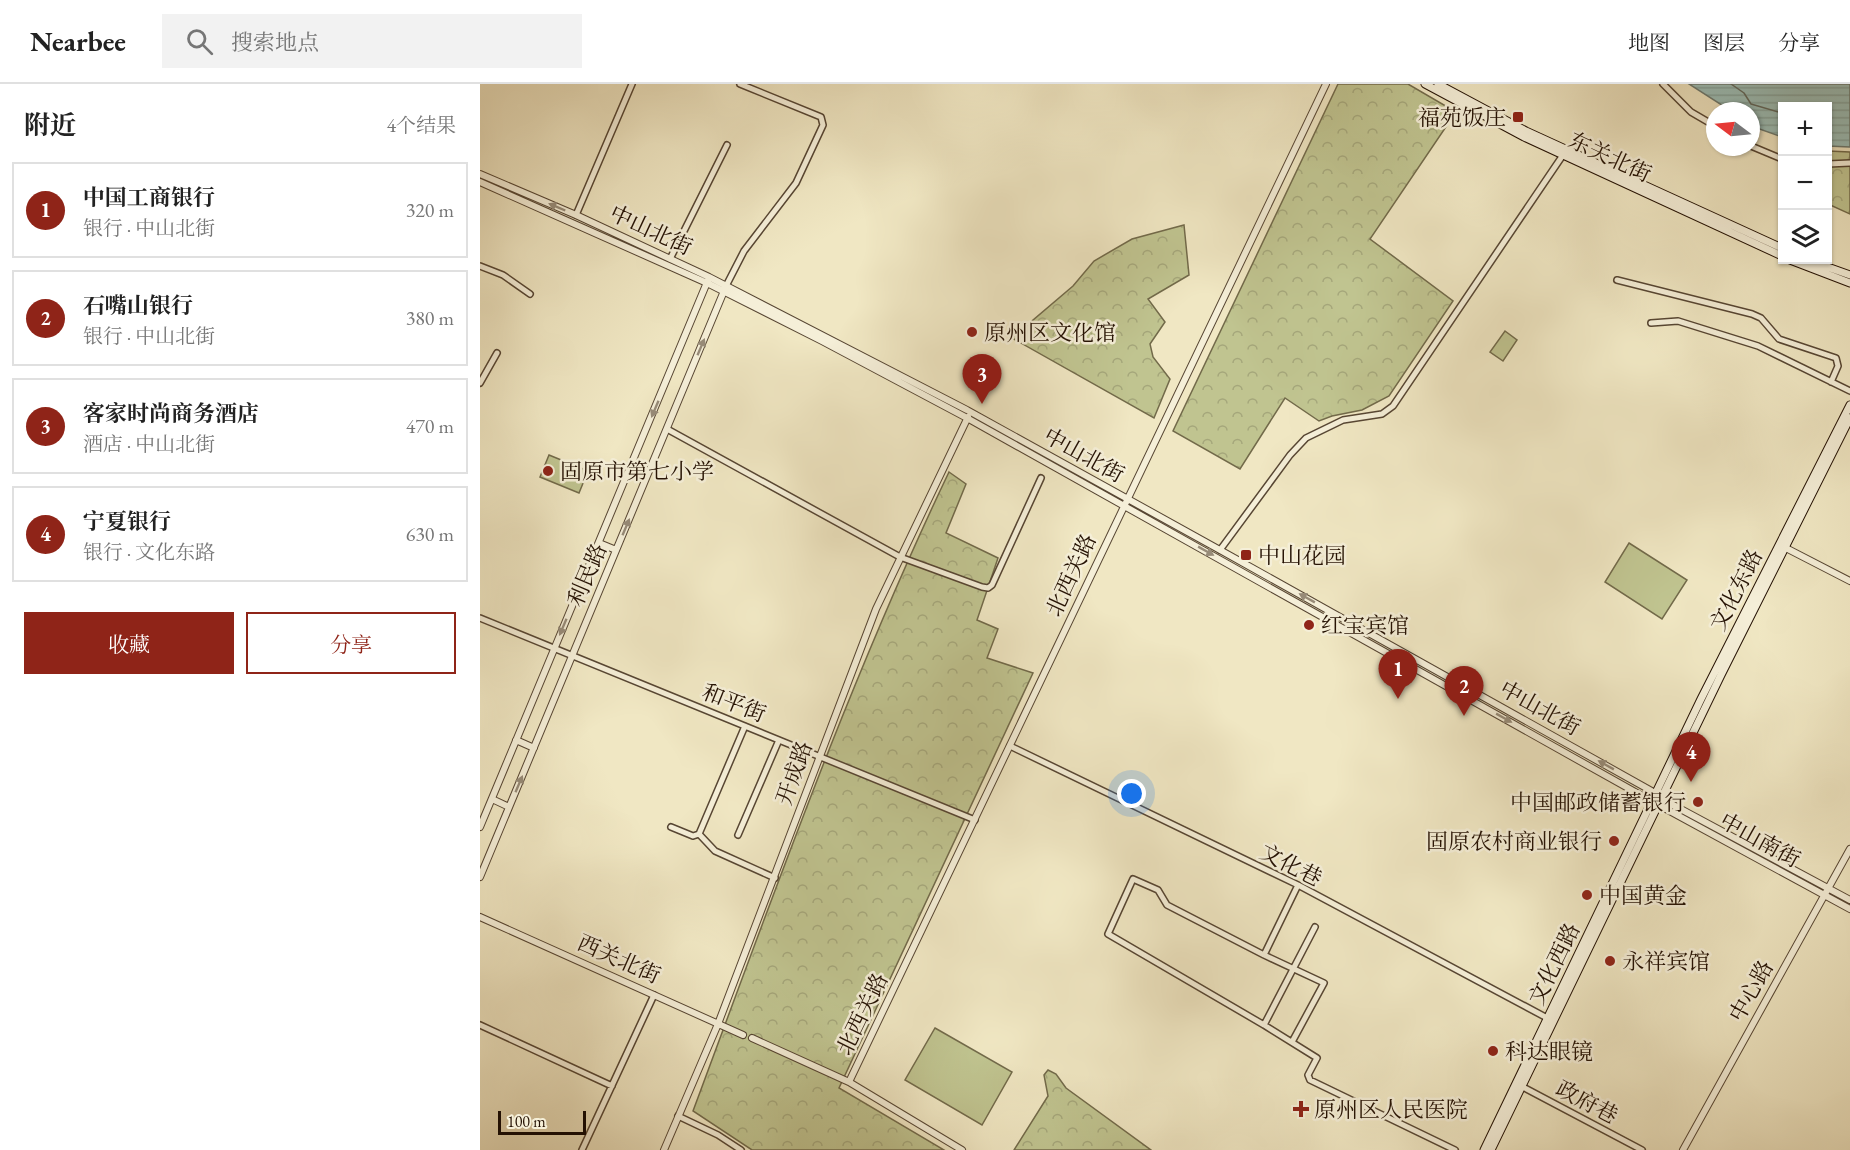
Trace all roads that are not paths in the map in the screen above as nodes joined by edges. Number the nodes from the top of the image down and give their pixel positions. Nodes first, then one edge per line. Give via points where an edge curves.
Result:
1 (633, 84) edge
2 (740, 84) edge
3 (1326, 84) edge
4 (1425, 84) edge
5 (1438, 84) edge
6 (1663, 84) edge
7 (1706, 121) edge
8 (727, 145) dead end
9 (1760, 150) edge
10 (1563, 155) junction
11 (1778, 157) edge
12 (1850, 163) edge
13 (1832, 164) edge
14 (480, 174) edge
15 (480, 182) edge
16 (576, 215) junction
17 (1778, 246) edge
18 (1778, 254) edge
19 (670, 259) junction
20 (1800, 264) edge
21 (1819, 264) edge
22 (480, 266) edge
23 (1850, 275) edge
24 (708, 280) junction
25 (1617, 280) dead end
26 (1850, 283) edge
27 (725, 289) junction
28 (530, 294) dead end
29 (1651, 323) dead end
30 (497, 353) dead end
31 (1831, 382) junction
32 (480, 383) edge
33 (1850, 391) edge
34 (1850, 405) edge
35 (969, 416) junction
36 (1850, 418) edge
37 (667, 429) junction
38 (1041, 478) dead end
39 (1126, 503) junction
40 (599, 543) junction
41 (1781, 546) junction
42 (616, 550) junction
43 (1220, 550) junction
44 (900, 557) junction
45 (1850, 582) edge
46 (480, 618) edge
47 (555, 648) junction
48 (572, 656) junction
49 (745, 726) junction
50 (516, 740) junction
51 (779, 740) junction
52 (1010, 746) junction
53 (534, 747) junction
54 (819, 755) junction
55 (492, 799) junction
56 (1658, 800) junction
57 (509, 807) junction
58 (975, 820) junction
59 (480, 827) edge
60 (671, 827) dead end
61 (699, 834) junction
62 (738, 836) dead end
63 (1850, 849) edge
64 (480, 877) edge
65 (775, 878) junction
66 (1298, 885) junction
67 (1828, 888) junction
68 (1825, 895) junction
69 (1850, 900) edge
70 (1850, 909) edge
71 (480, 917) edge
72 (1315, 927) dead end
73 (1264, 955) junction
74 (1293, 969) junction
75 (654, 995) junction
76 (1551, 1020) junction
77 (718, 1023) junction
78 (480, 1025) edge
79 (1264, 1025) junction
80 (743, 1035) dead end
81 (752, 1038) dead end
82 (1292, 1042) junction
83 (849, 1082) junction
84 (1519, 1085) junction
85 (612, 1086) junction
86 (678, 1116) junction
87 (582, 1150) edge
88 (664, 1150) edge
89 (741, 1150) edge
90 (962, 1150) edge
91 (1455, 1150) edge
92 (1484, 1150) edge
93 (1491, 1150) edge
94 (1642, 1150) edge
95 (1683, 1150) edge

1 - 16 street
2 - 27 street via 821,117 823,125 796,183 744,251
3 - 39 street, 北西关路
4 - 10 main road, 东关北街
5 - 17 main road, 东关北街 via 1526,131
6 - 7 street via 1691,112
8 - 19 street
9 - 11 street
10 - 18 main road, 东关北街
10 - 43 street via 1393,406 1382,414 1344,420 1306,438
12 - 13 street
16 -> 14 street, 中山北街
15 - 24 street, 中山北街
16 - 19 street, 中山北街
19 - 24 street, 中山北街
20 - 26 main road
21 - 23 main road
22 - 28 street via 503,275
24 - 27 street, 中山北街
24 -> 40 street, 利民路
25 - 31 street via 1761,318 1779,339 1836,358 1838,366
27 - 35 street, 中山北街
37 -> 27 street, 利民路
29 - 31 street via 1678,321 1758,346
30 - 32 street
31 - 33 street
34 - 41 main road, 文化东路
35 - 39 street, 中山北街
35 - 44 street, 开成路
36 - 41 main road, 文化东路
42 -> 37 street, 利民路
37 - 44 street
38 - 44 street via 993,585 988,588
39 - 43 street, 中山北街
39 - 52 street, 北西关路
39 -> 56 street, 中山北街
40 - 42 street
40 -> 47 street, 利民路
41 - 45 street
41 - 56 main road, 文化东路 via 1701,699
42 - 48 street, 利民路
56 -> 43 street, 中山北街
44 - 54 street, 开成路
46 - 47 street, 和平街
47 - 48 street, 和平街
47 - 50 street, 利民路
48 - 49 street, 和平街
48 - 53 street, 利民路
49 - 51 street, 和平街
49 - 61 street
50 - 53 street
50 - 55 street, 利民路
51 - 54 street, 和平街
51 - 62 street
52 - 58 street, 北西关路
52 - 66 street, 文化巷
57 -> 53 street, 利民路
54 - 58 street, 和平街
54 - 65 street, 开成路
55 - 57 street
55 - 59 street, 利民路
56 - 67 street, 中山南街
56 - 68 street, 中山南街
56 - 76 main road, 文化西路
57 - 64 street, 利民路
58 - 83 street, 北西关路
60 - 61 street via 693,836
61 - 65 street via 715,851
63 - 67 street, 中心路
65 - 77 street, 开成路
66 - 73 street
66 - 76 street, 文化巷
67 - 68 street, 中心路
67 - 69 street, 中山南街
68 - 70 street, 中山南街
68 - 95 street, 中心路
71 - 75 street, 西关北街
72 - 74 street
73 - 74 street
73 - 79 street via 1167,905 1158,890 1133,879 1108,934
74 - 79 street
74 - 82 street via 1324,983
75 - 77 street, 西关北街
75 - 85 street
76 - 84 main road, 文化西路
77 - 80 street, 西关北街
77 - 86 street, 开成路
78 - 85 street
79 - 82 street
81 - 83 street
82 - 91 street via 1317,1058 1308,1075 1310,1080
83 - 90 street
84 - 92 main road, 文化西路
84 - 93 main road, 文化西路
84 - 94 street, 政府巷
85 - 87 street
86 - 88 street, 开成路
86 - 89 street

